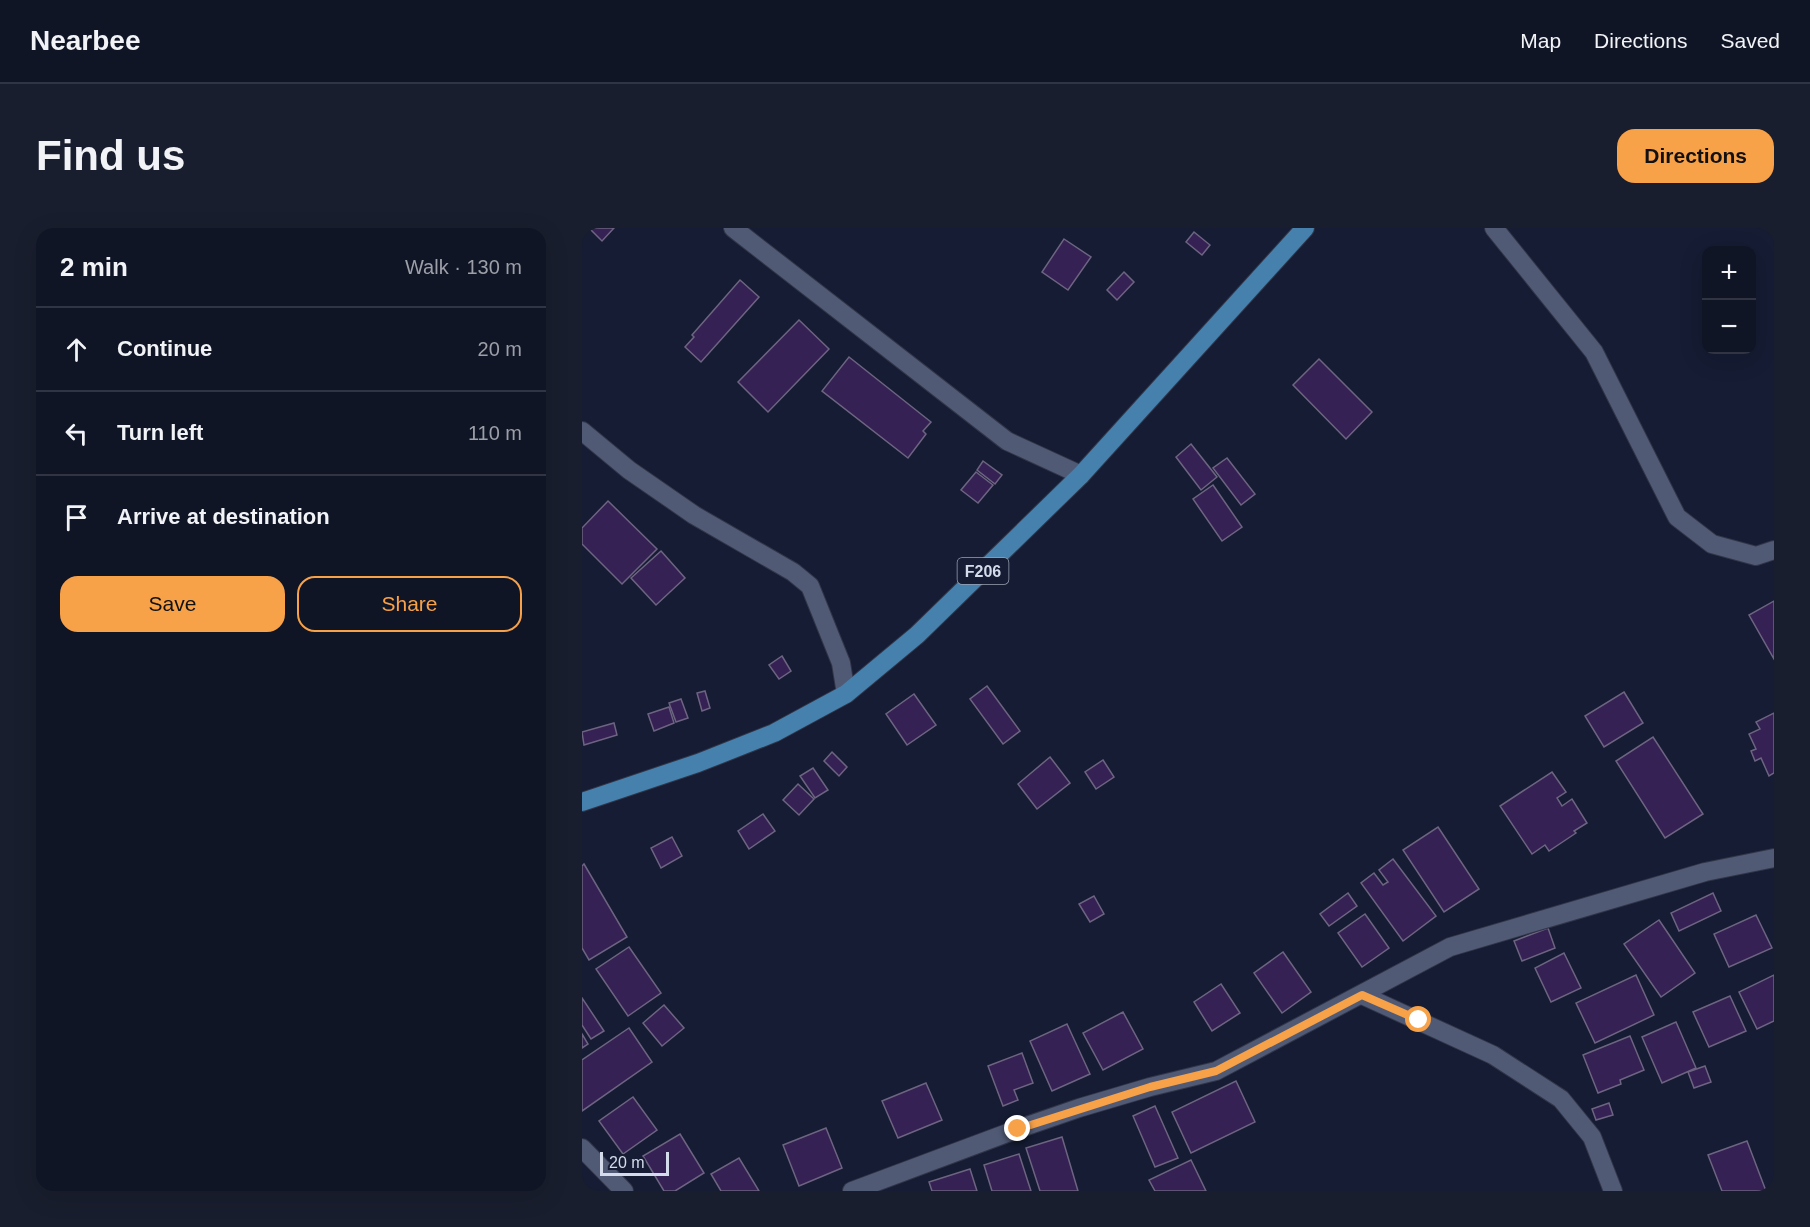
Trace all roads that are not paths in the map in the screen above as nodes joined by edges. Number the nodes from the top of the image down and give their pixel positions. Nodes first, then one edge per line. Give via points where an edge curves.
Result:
1 (733, 228) edge
2 (1305, 228) edge
3 (1494, 228) edge
4 (582, 431) edge
5 (1081, 475) junction
6 (1774, 550) edge
7 (846, 694) junction
8 (582, 802) edge
9 (1774, 858) edge
10 (1362, 995) junction
11 (582, 1148) edge
12 (624, 1191) edge
13 (852, 1191) edge
14 (1613, 1191) edge

1 - 5 street via 1007,441
2 - 5 main road, F206
3 - 6 street via 1594,352 1677,517 1713,544 1756,556
4 - 7 street via 694,515 793,572 810,586 841,663
5 - 7 main road, F206 via 917,635
7 - 8 main road, F206 via 774,733
9 - 10 street via 1705,872 1450,947
10 - 13 street via 1216,1071 1079,1108
10 - 14 street via 1493,1055 1561,1099 1592,1137
11 - 12 street

